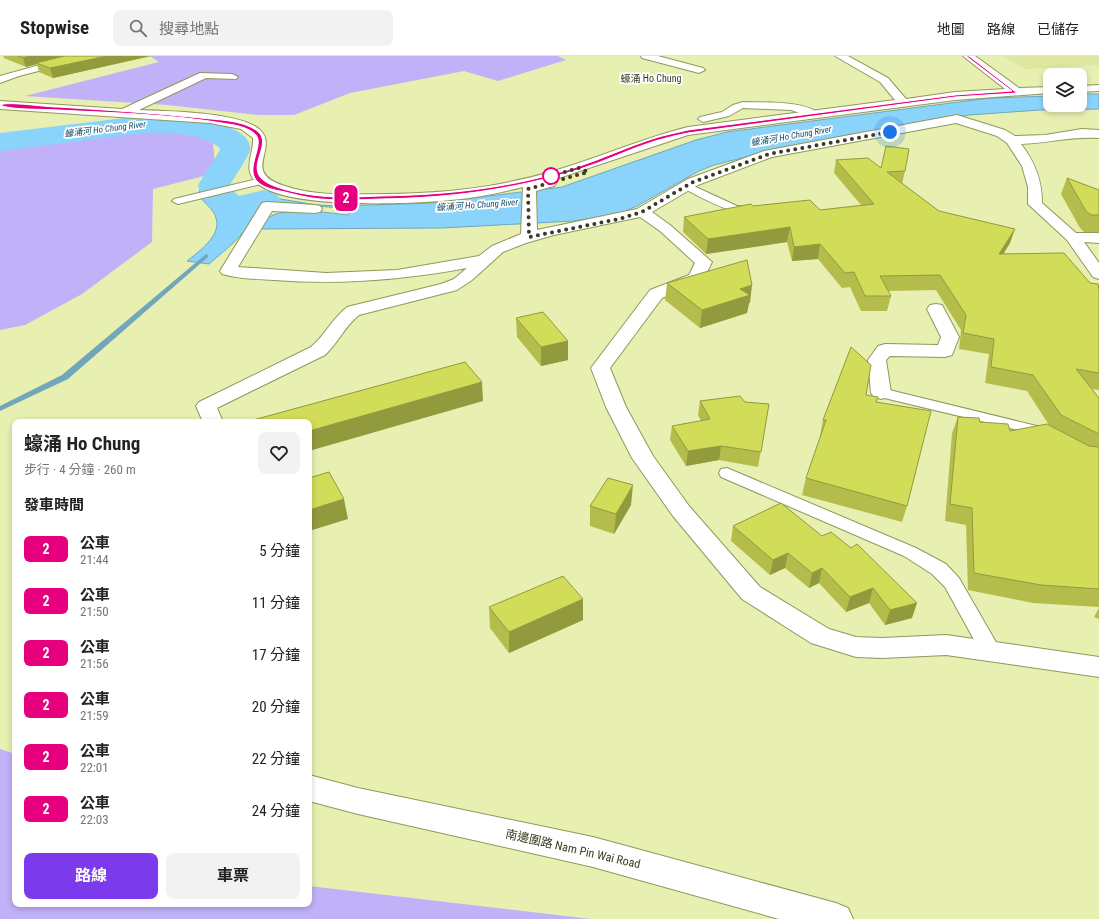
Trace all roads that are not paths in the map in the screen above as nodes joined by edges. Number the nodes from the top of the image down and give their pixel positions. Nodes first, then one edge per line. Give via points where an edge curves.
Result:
1 (85, 56) edge
2 (651, 56) edge
3 (840, 56) edge
4 (968, 56) edge
5 (699, 70) dead end
6 (232, 77) dead end
7 (0, 80) edge
8 (1099, 88) edge
9 (1087, 89) edge
10 (1043, 90) edge
11 (1016, 92) junction
12 (904, 104) junction
13 (0, 105) edge
14 (123, 112) junction
15 (814, 114) junction
16 (703, 119) dead end
17 (1099, 134) edge
18 (1012, 140) junction
19 (579, 168) junction
20 (261, 181) junction
21 (687, 186) junction
22 (178, 201) dead end
23 (346, 212) dead end
24 (642, 212) junction
25 (767, 212) edge
26 (529, 232) junction
27 (1072, 237) junction
28 (1099, 238) edge
29 (484, 260) junction
30 (1099, 274) edge
31 (936, 309) dead end
32 (881, 393) joint
33 (212, 419) edge
34 (1060, 441) edge
35 (727, 473) dead end
36 (990, 650) junction
37 (1099, 667) edge
38 (312, 789) edge
39 (836, 919) edge

1 - 7 street
2 - 5 street
3 - 12 street via 884,80
4 - 11 street
6 - 14 street via 204,74
8 - 9 street
10 - 11 street
11 - 12 street via 955,96
12 - 15 street
13 - 14 street
14 - 20 street via 206,119 256,132 260,137 260,143 255,174
15 - 16 lane via 799,108 743,105 726,114
15 - 19 street via 670,135
17 - 18 street via 1082,133 1045,139
18 - 21 street via 1001,133 957,120 769,154
18 - 27 street via 1029,166 1035,187 1034,204
19 - 20 street via 540,179 453,196 311,196 273,188
19 - 26 street via 588,172 528,189
20 - 22 lane
21 - 24 street
21 - 25 lane via 735,209
23 - 29 street via 267,206 228,271 348,278 420,272
24 - 26 street via 619,219
24 - 36 street via 704,262 696,278 656,294 600,368 616,407 643,458 681,511 751,593 820,636 856,647 946,645
26 - 29 street via 502,246
27 - 28 street
27 - 30 street
29 - 33 street via 462,281 448,288 353,311 343,319 326,345 318,351 206,406
31 - 32 street via 950,337 945,351 885,350 877,360
32 - 34 lane via 1035,430
35 - 36 lane via 910,552 939,569 961,597
36 - 37 street
38 - 39 street, 南邊圍路 Nam Pin Wai Road via 593,852

